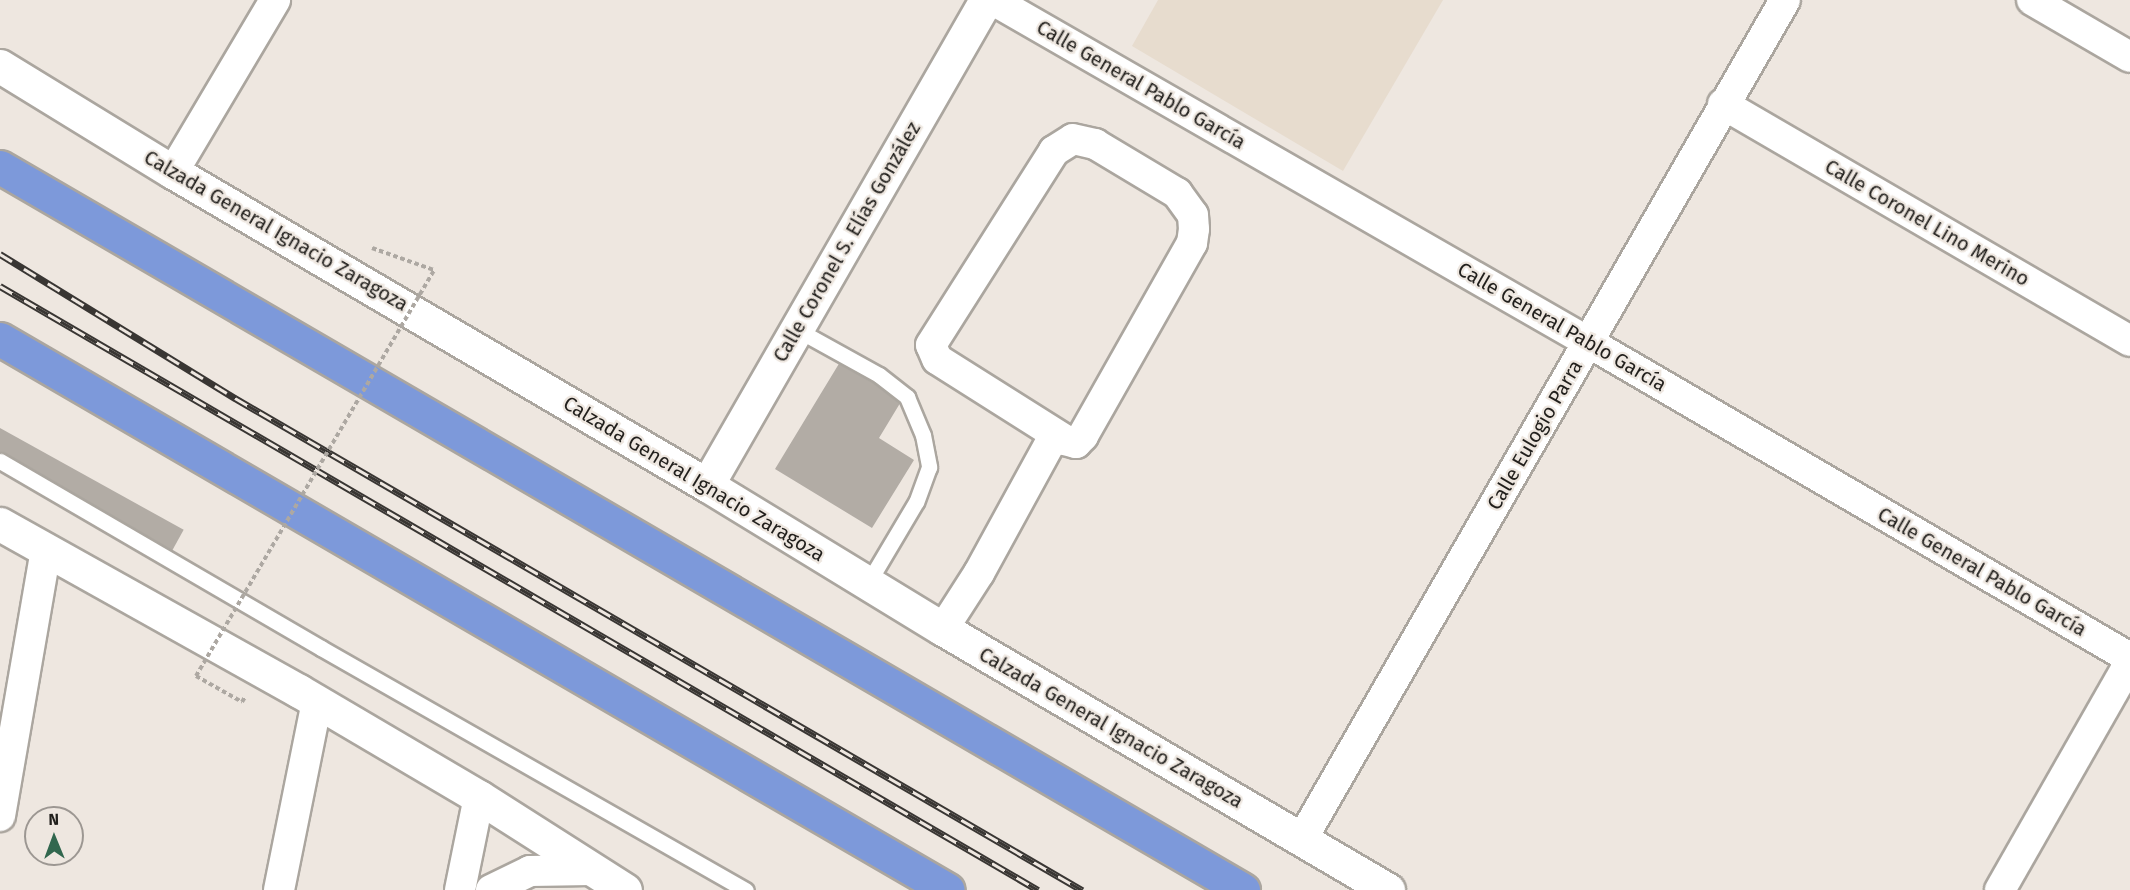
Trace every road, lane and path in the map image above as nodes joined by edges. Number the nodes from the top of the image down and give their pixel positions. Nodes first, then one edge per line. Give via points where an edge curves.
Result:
1 (275, 0) edge
2 (986, 0) edge
3 (993, 0) edge
4 (1785, 0) edge
5 (2032, 0) edge
6 (2130, 57) edge
7 (0, 66) edge
8 (1723, 104) junction
9 (0, 167) edge
10 (173, 172) junction
11 (370, 248) dead end
12 (796, 329) junction
13 (0, 339) edge
14 (2130, 341) edge
15 (1588, 342) junction
16 (1055, 434) junction
17 (0, 461) edge
18 (707, 485) junction
19 (0, 524) edge
20 (46, 550) junction
21 (868, 583) junction
22 (943, 629) junction
23 (2130, 660) edge
24 (242, 702) dead end
25 (317, 702) junction
26 (479, 797) junction
27 (0, 816) edge
28 (1302, 839) junction
29 (591, 870) junction
30 (279, 890) edge
31 (460, 890) edge
32 (491, 890) edge
33 (625, 890) edge
34 (746, 890) edge
35 (948, 890) edge
36 (1243, 890) edge
37 (1388, 890) edge
38 (2000, 890) edge

1 - 10 street
2 - 12 main road, Calle Coronel S. Elías González
3 - 15 street, Calle General Pablo García
4 - 8 street, Calle Eulogio Parra
5 - 6 street
7 - 10 main road, Calzada General Ignacio Zaragoza
8 - 14 street, Calle Coronel Lino Merino
8 - 15 street, Calle Eulogio Parra
9 - 36 highway
10 - 18 main road, Calzada General Ignacio Zaragoza
11 - 24 path, bridge via 434,270 196,676
12 - 18 main road, Calle Coronel S. Elías González
12 - 21 lane via 879,375 907,397 923,435 929,467 919,494
13 - 35 highway
15 - 23 street, Calle General Pablo García
15 - 28 street, Calle Eulogio Parra
16 - 16 street via 1071,443 1080,440 1192,243 1194,230 1193,215 1177,193 1095,144 1073,139 1054,151 931,345 937,359
16 - 22 street via 979,573
17 - 34 lane
18 - 21 main road, Calzada General Ignacio Zaragoza
19 - 20 main road
20 - 25 main road
20 - 27 street
21 - 22 main road, Calzada General Ignacio Zaragoza
22 - 28 main road, Calzada General Ignacio Zaragoza
23 - 38 street
25 - 26 main road
25 - 30 street
26 - 29 main road
26 - 31 street
28 - 37 main road, Calzada General Ignacio Zaragoza
29 - 32 street via 530,871
29 - 33 main road

